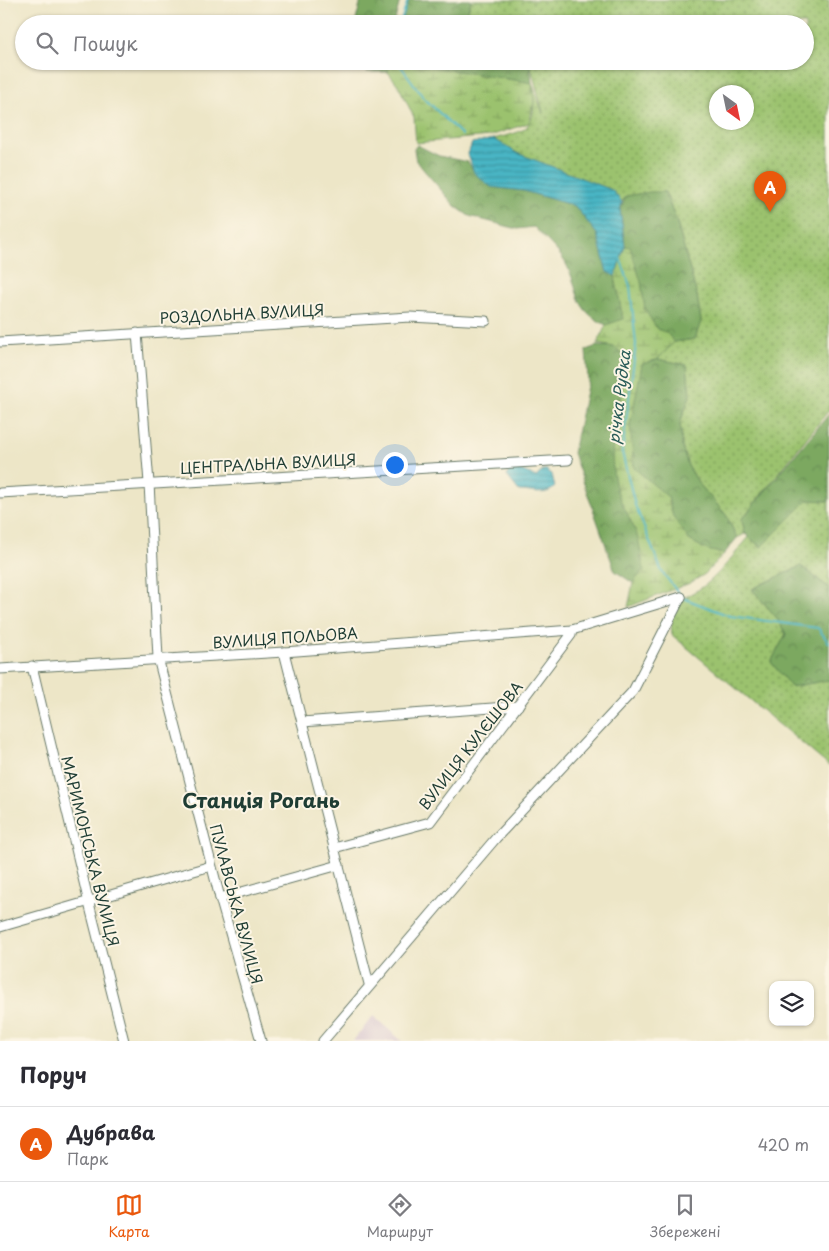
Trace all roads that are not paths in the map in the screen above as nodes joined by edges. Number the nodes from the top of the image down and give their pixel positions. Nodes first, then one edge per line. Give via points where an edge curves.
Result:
1 (486, 321) dead end
2 (137, 333) junction
3 (0, 342) edge
4 (568, 460) dead end
5 (149, 484) junction
6 (0, 493) edge
7 (572, 630) junction
8 (284, 652) junction
9 (158, 658) junction
10 (32, 666) junction
11 (0, 669) edge
12 (518, 706) junction
13 (302, 722) junction
14 (334, 848) junction
15 (339, 865) junction
16 (211, 866) junction
17 (220, 898) junction
18 (88, 903) junction
19 (0, 927) edge
20 (369, 984) junction
21 (124, 1041) edge
22 (261, 1041) edge
23 (322, 1041) edge

1 - 2 street, РОЗДОЛЬНА ВУЛИЦЯ via 410,317
2 - 3 street, РОЗДОЛЬНА ВУЛИЦЯ
2 - 5 street, ПУЛАВСЬКА ВУЛИЦЯ
4 - 5 street, ЦЕНТРАЛЬНА ВУЛИЦЯ
5 - 6 street, ЦЕНТРАЛЬНА ВУЛИЦЯ
5 - 9 street, ПУЛАВСЬКА ВУЛИЦЯ
7 - 8 street, ВУЛИЦЯ ПОЛЬОВА
7 - 12 street, ВУЛИЦЯ КУЛЄШОВА
7 - 20 street, ВУЛИЦЯ ПОЛЬОВА via 681,598 633,691 496,838
8 - 9 street, ВУЛИЦЯ ПОЛЬОВА
8 - 13 street
9 - 10 street, ВУЛИЦЯ ПОЛЬОВА
9 - 16 street, ПУЛАВСЬКА ВУЛИЦЯ
10 - 11 street, ВУЛИЦЯ ПОЛЬОВА
10 - 18 street, МАРИМОНСЬКА ВУЛИЦЯ
12 - 13 street
12 - 14 street, ВУЛИЦЯ КУЛЄШОВА via 430,822
13 - 14 street
14 - 15 street
15 - 17 street
15 - 20 street
16 - 17 street, ПУЛАВСЬКА ВУЛИЦЯ
16 - 18 street
17 - 22 street, ПУЛАВСЬКА ВУЛИЦЯ
18 - 19 street
18 - 21 street, МАРИМОНСЬКА ВУЛИЦЯ
20 - 23 street

